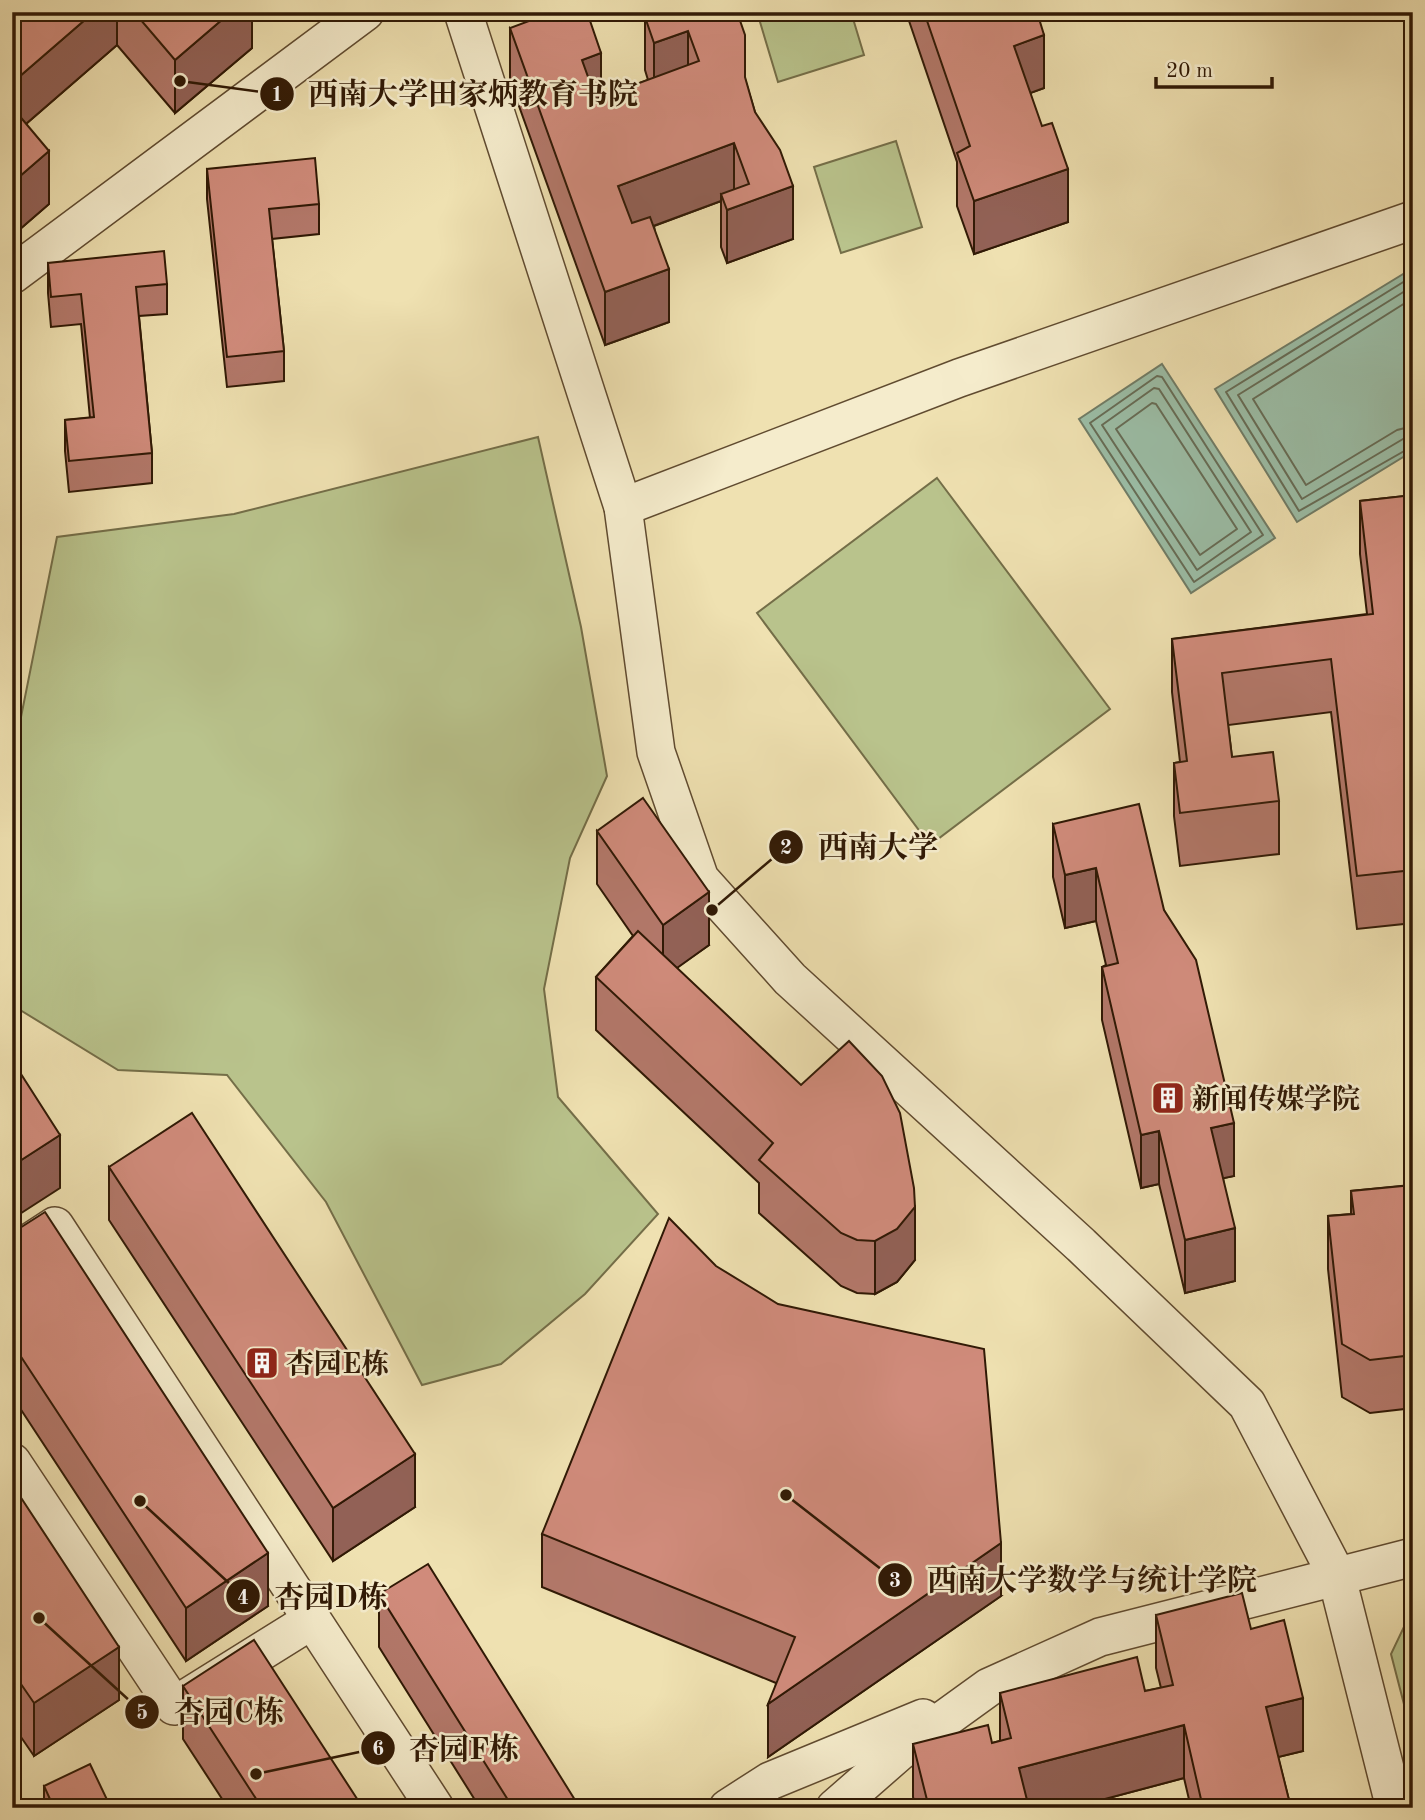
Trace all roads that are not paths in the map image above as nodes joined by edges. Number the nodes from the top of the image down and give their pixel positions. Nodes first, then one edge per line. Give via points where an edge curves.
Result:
1 (365, 12) edge
2 (463, 12) edge
3 (1413, 220) edge
4 (12, 275) edge
5 (623, 507) junction
6 (12, 1254) edge
7 (12, 1462) edge
8 (1413, 1557) edge
9 (1336, 1574) junction
10 (312, 1620) junction
11 (975, 1697) junction
12 (435, 1808) edge
13 (728, 1808) edge
14 (835, 1808) edge
15 (1395, 1808) edge

1 - 4 lane
2 - 5 lane
3 - 5 lane via 960,378
5 - 9 lane via 656,752 700,879 790,979 1247,1404
6 - 10 lane via 55,1226
7 - 10 lane via 174,1706
8 - 9 lane
9 - 11 lane via 1100,1637
9 - 15 lane
10 - 12 lane
11 - 13 lane via 770,1780
11 - 14 lane via 898,1752

